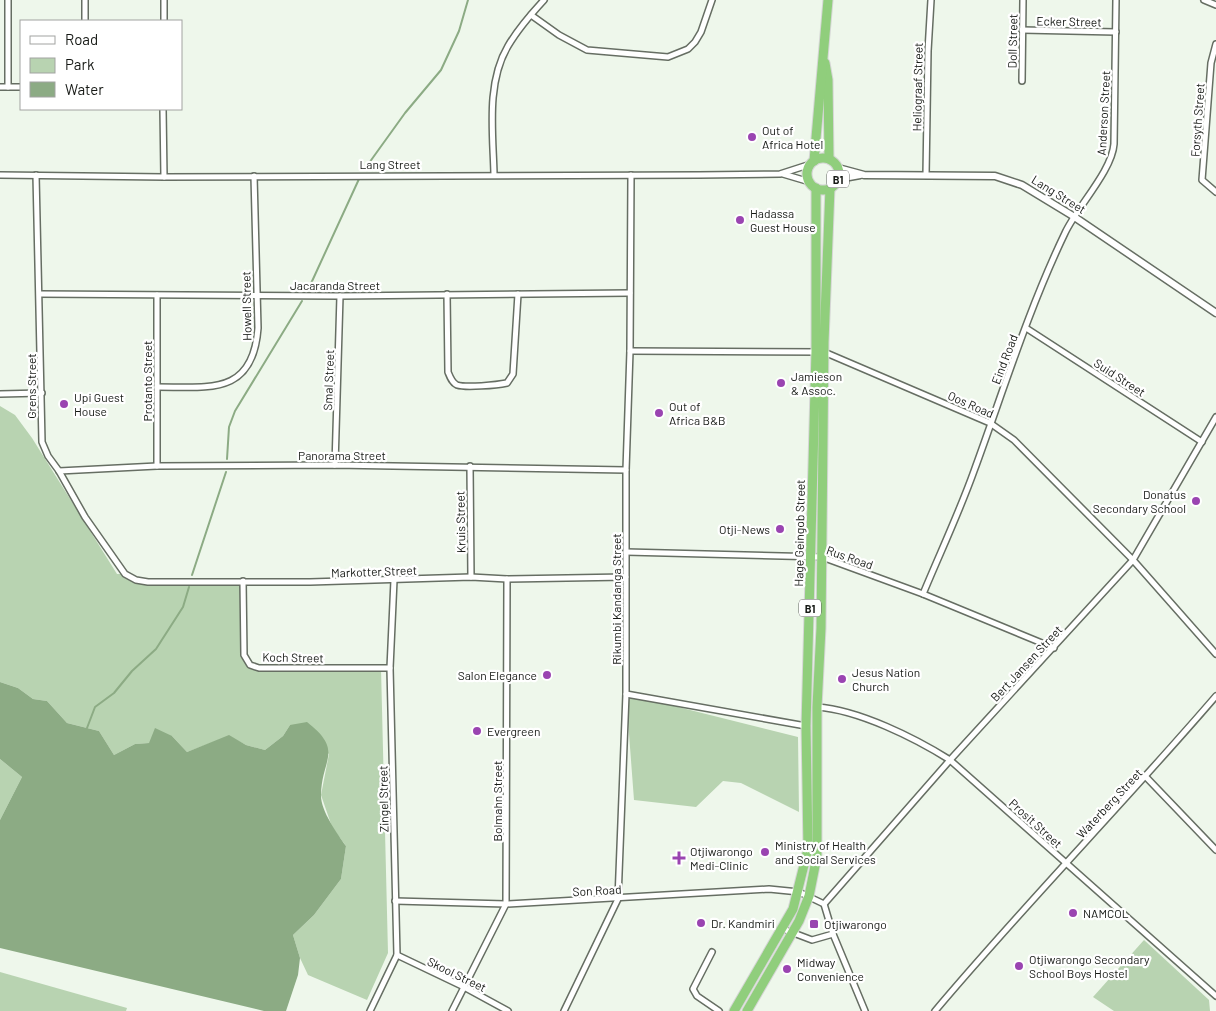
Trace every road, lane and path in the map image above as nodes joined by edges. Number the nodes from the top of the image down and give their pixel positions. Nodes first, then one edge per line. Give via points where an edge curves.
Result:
1 (8, 0) edge
2 (85, 0) edge
3 (164, 0) edge
4 (544, 0) edge
5 (712, 0) edge
6 (828, 0) edge
7 (931, 0) edge
8 (1023, 0) edge
9 (1116, 0) edge
10 (1204, 0) edge
11 (1216, 6) edge
12 (531, 15) junction
13 (85, 20) edge
14 (164, 20) edge
15 (1022, 30) junction
16 (1116, 32) junction
17 (1216, 44) edge
18 (824, 63) junction
19 (1022, 82) dead end
20 (0, 87) edge
21 (8, 87) junction
22 (20, 87) edge
23 (163, 110) edge
24 (829, 159) junction
25 (813, 162) junction
26 (838, 168) junction
27 (494, 174) junction
28 (780, 174) junction
29 (864, 174) junction
30 (0, 175) edge
31 (36, 175) junction
32 (631, 175) junction
33 (926, 175) junction
34 (254, 176) junction
35 (164, 177) junction
36 (838, 179) junction
37 (813, 185) junction
38 (830, 188) junction
39 (1216, 192) edge
40 (1073, 216) junction
41 (630, 293) junction
42 (40, 294) junction
43 (256, 294) junction
44 (447, 294) junction
45 (518, 294) junction
46 (157, 295) junction
47 (340, 296) junction
48 (1216, 313) edge
49 (1026, 328) junction
50 (630, 351) junction
51 (820, 352) junction
52 (157, 387) junction
53 (42, 393) junction
54 (0, 394) edge
55 (1216, 417) edge
56 (990, 423) junction
57 (1202, 442) junction
58 (335, 465) junction
59 (158, 466) junction
60 (470, 466) junction
61 (59, 470) junction
62 (626, 470) junction
63 (626, 552) junction
64 (811, 556) junction
65 (822, 557) junction
66 (1133, 560) junction
67 (125, 574) joint
68 (471, 577) junction
69 (626, 577) junction
70 (507, 579) junction
71 (394, 580) junction
72 (243, 581) junction
73 (923, 594) junction
74 (1054, 648) junction
75 (1216, 654) edge
76 (390, 668) junction
77 (626, 694) junction
78 (1216, 696) edge
79 (817, 707) junction
80 (806, 726) junction
81 (950, 760) junction
82 (1146, 777) junction
83 (1216, 850) edge
84 (1066, 863) junction
85 (799, 892) junction
86 (809, 896) junction
87 (618, 899) junction
88 (395, 901) junction
89 (506, 904) junction
90 (824, 904) junction
91 (783, 929) junction
92 (793, 934) junction
93 (833, 934) junction
94 (712, 952) dead end
95 (397, 956) junction
96 (766, 957) junction
97 (776, 963) junction
98 (464, 987) junction
99 (1216, 996) edge
100 (370, 1011) edge
101 (452, 1011) edge
102 (508, 1011) edge
103 (564, 1011) edge
104 (719, 1011) edge
105 (734, 1011) edge
106 (748, 1011) edge
107 (865, 1011) edge
108 (934, 1011) edge

1 - 21 street
2 - 13 street
3 - 14 street
4 - 12 street
5 - 12 street via 695,42 688,49 668,57 587,50
6 - 18 highway, B1
7 - 33 street, Heliograaf Street
8 - 15 street, Doll Street
9 - 16 street, Anderson Street
10 - 11 street
12 - 27 street via 508,47 497,75 493,103
15 - 16 street, Ecker Street
15 - 19 street, Doll Street
16 - 40 street, Anderson Street via 1113,153 1111,161
17 - 39 street, Forsyth Street via 1211,63 1202,180
18 - 24 highway, B1 via 828,80
18 - 25 highway, B1
20 - 21 street
21 - 22 street
23 - 35 street
24 - 25 highway, B1
24 - 26 highway, B1
25 - 28 street, Lang Street
25 - 37 highway, Hage Geingob Street / B1 via 808,173
26 - 29 street, Lang Street
26 - 36 highway, B1
27 - 32 street, Lang Street
27 - 34 street, Lang Street
28 - 32 street, Lang Street
28 - 37 street, Lang Street
29 - 33 street, Lang Street
29 - 36 street, Lang Street
30 - 31 street, Lang Street
31 - 35 street, Lang Street
31 - 42 street, Grens Street
32 - 41 street, Rikumbi Kandanga Street
33 - 40 street, Lang Street via 1002,177 1022,185
34 - 35 street, Lang Street
34 - 43 street, Howell Street
36 - 38 highway, B1
37 - 38 highway, B1
37 - 51 highway, Hage Geingob Street / B1
38 - 51 highway, Hage Geingob Street / B1
40 - 48 street, Lang Street
40 - 49 street, Eind Road
41 - 45 street, Jacaranda Street
41 - 50 street, Rikumbi Kandanga Street
42 - 46 street, Jacaranda Street
42 - 53 street, Grens Street
43 - 46 street, Jacaranda Street
43 - 47 street, Jacaranda Street
43 - 52 street, Howell Street via 256,347 251,362 241,374 228,384
44 - 45 street, Jacaranda Street
44 - 45 street via 448,372 452,381 458,385 498,385 507,383 513,374
44 - 47 street, Jacaranda Street
46 - 52 street, Protanto Street
47 - 58 street, Smal Street
49 - 56 street, Eind Road
49 - 57 street, Suid Street
50 - 51 street, Oos Road
50 - 62 street, Rikumbi Kandanga Street
51 - 56 street, Oos Road
51 - 64 highway, Hage Geingob Street / B1
51 - 65 highway, Hage Geingob Street / B1
52 - 59 street, Protanto Street
53 - 54 street
53 - 61 street, Grens Street via 42,442
55 - 57 street, Bert Jansen Street
56 - 66 street, Oos Road via 1014,440
56 - 73 street, Eind Road via 974,472
57 - 66 street, Bert Jansen Street
58 - 59 street, Panorama Street
58 - 60 street, Panorama Street
59 - 61 street, Panorama Street
60 - 62 street, Panorama Street
60 - 68 street, Kruis Street
61 - 67 street, Grens Street via 85,517
62 - 63 street, Rikumbi Kandanga Street
63 - 64 street, Rus Road
63 - 69 street, Rikumbi Kandanga Street
64 - 65 street, Rus Road
64 - 80 highway, Hage Geingob Street / B1
65 - 73 street, Rus Road
65 - 79 highway, Hage Geingob Street / B1
66 - 74 street, Bert Jansen Street
66 - 75 street, Oos Road
67 - 72 street, Markotter Street via 148,582
68 - 70 street, Markotter Street
68 - 71 street, Markotter Street
69 - 70 street, Markotter Street
69 - 77 street, Rikumbi Kandanga Street
70 - 89 street, Bolmahn Street
71 - 72 street, Markotter Street
71 - 76 street, Zingel Street
72 - 76 street, Koch Street via 244,656 250,665 259,668
73 - 74 street, Rus Road
74 - 81 street, Bert Jansen Street
76 - 88 street, Zingel Street
77 - 80 street
77 - 87 street, Rikumbi Kandanga Street
78 - 82 street, Waterberg Street
79 - 81 street, Prosit Street via 844,712 919,740
79 - 86 highway, Hage Geingob Street / B1 via 818,842
80 - 85 highway, Hage Geingob Street / B1 via 808,849
81 - 84 street, Prosit Street
81 - 90 street, Bert Jansen Street
82 - 83 street
82 - 84 street, Waterberg Street
84 - 99 street, Prosit Street
84 - 108 street, Waterberg Street
85 - 86 street, Son Road
85 - 87 street, Son Road via 769,889
85 - 91 highway, Hage Geingob Street / B1
86 - 90 street
86 - 92 highway, Hage Geingob Street / B1
87 - 89 street, Son Road
87 - 103 street, Rikumbi Kandanga Street
88 - 89 street, Son Road
88 - 95 street, Zingel Street
89 - 98 street, Bolmahn Street
90 - 93 street
91 - 92 street
91 - 96 highway, Hage Geingob Street / B1
92 - 93 street via 812,940
92 - 97 highway, Hage Geingob Street / B1
93 - 107 street
94 - 104 street via 693,989 697,996
95 - 98 street, Skool Street
95 - 100 street, Zingel Street
96 - 97 highway
96 - 105 highway, Hage Geingob Street / B1
97 - 106 highway, Hage Geingob Street / B1
98 - 101 street, Bolmahn Street
98 - 102 street, Skool Street

